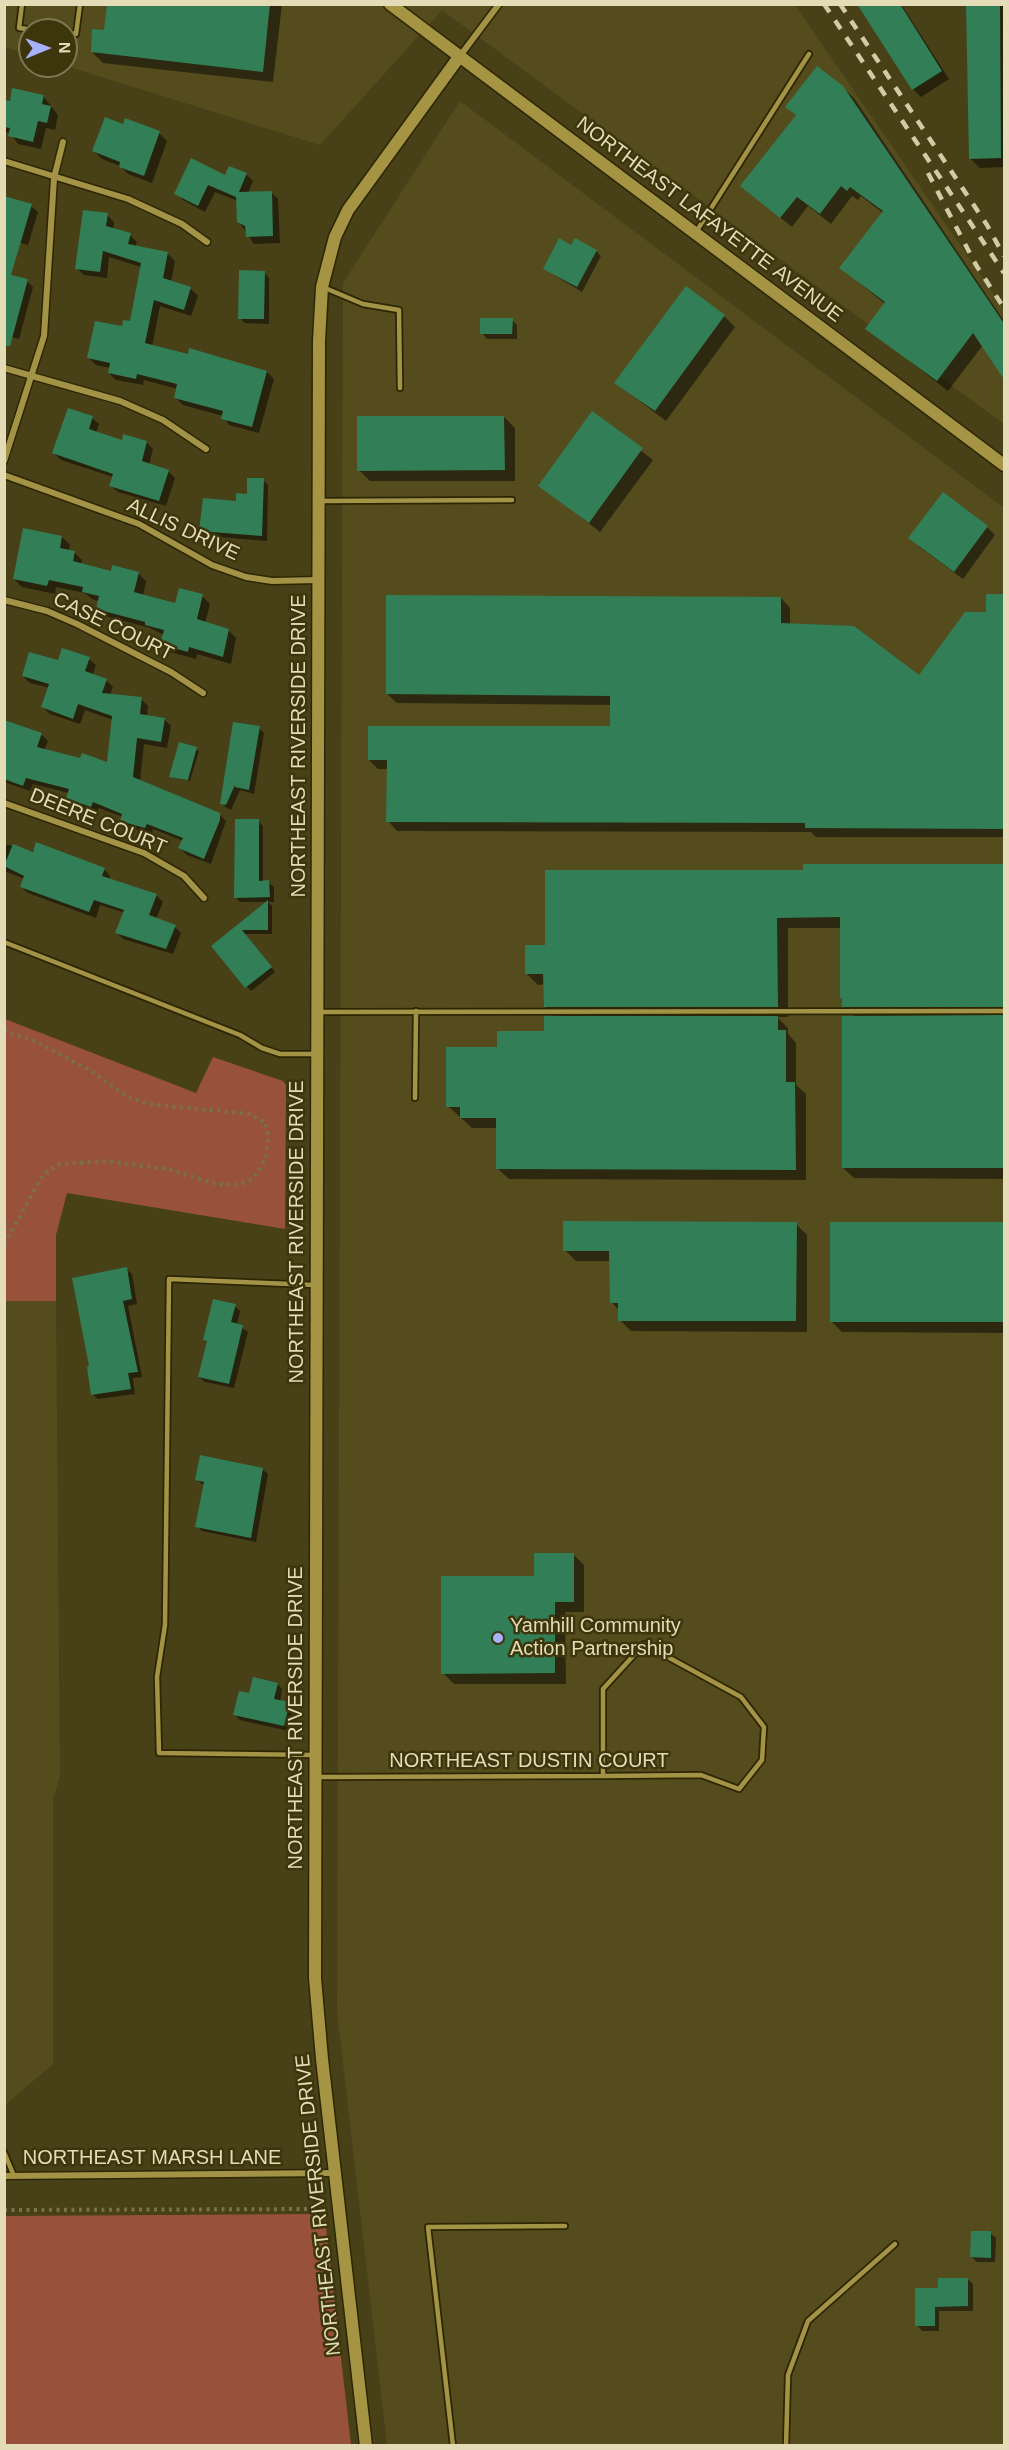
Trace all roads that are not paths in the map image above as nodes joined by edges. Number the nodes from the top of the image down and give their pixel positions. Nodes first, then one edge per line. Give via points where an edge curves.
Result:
1 (80, 4) edge
2 (390, 4) edge
3 (499, 4) edge
4 (78, 19) edge
5 (808, 54) dead end
6 (459, 57) junction
7 (63, 142) dead end
8 (4, 161) edge
9 (54, 178) junction
10 (695, 234) junction
11 (207, 242) dead end
12 (322, 287) junction
13 (4, 368) edge
14 (32, 377) junction
15 (400, 388) dead end
16 (206, 449) dead end
17 (4, 460) edge
18 (1005, 465) edge
19 (4, 475) edge
20 (512, 500) dead end
21 (319, 501) junction
22 (319, 580) junction
23 (4, 600) edge
24 (203, 693) dead end
25 (4, 803) edge
26 (204, 898) dead end
27 (4, 942) edge
28 (416, 1011) junction
29 (1005, 1011) edge
30 (317, 1012) junction
31 (317, 1054) junction
32 (415, 1098) dead end
33 (317, 1285) junction
34 (316, 1755) junction
35 (603, 1776) junction
36 (316, 1777) junction
37 (4, 2152) edge
38 (336, 2173) junction
39 (4, 2176) edge
40 (14, 2176) junction
41 (565, 2226) dead end
42 (895, 2244) dead end
43 (366, 2445) edge
44 (453, 2445) edge
45 (786, 2445) edge

1 - 4 lane
2 - 6 street, NORTHEAST LAFAYETTE AVENUE
3 - 6 street
5 - 10 lane
6 - 10 street, NORTHEAST LAFAYETTE AVENUE
6 - 12 street, NORTHEAST RIVERSIDE DRIVE via 348,210 335,237
7 - 9 street
8 - 9 street
9 - 11 street via 128,199 182,224
9 - 14 street via 44,336
10 - 18 street, NORTHEAST LAFAYETTE AVENUE
12 - 15 lane via 363,304 399,310
12 - 21 street, NORTHEAST RIVERSIDE DRIVE
13 - 14 street
14 - 16 street via 120,401 163,420
14 - 17 street
19 - 22 street, ALLIS DRIVE via 139,524 212,565 246,577
20 - 21 lane
21 - 22 street, NORTHEAST RIVERSIDE DRIVE
22 - 30 street, NORTHEAST RIVERSIDE DRIVE
23 - 24 street, CASE COURT via 47,611 76,624 171,672
25 - 26 street, DEERE COURT via 144,854 184,876
27 - 31 lane via 240,1035 262,1048 280,1054
28 - 29 lane
28 - 30 lane
28 - 32 lane
30 - 31 street, NORTHEAST RIVERSIDE DRIVE
31 - 33 street, NORTHEAST RIVERSIDE DRIVE
33 - 34 street, NORTHEAST RIVERSIDE DRIVE
33 - 34 lane via 169,1279 165,1625 158,1677 159,1753
34 - 36 street, NORTHEAST RIVERSIDE DRIVE
35 - 35 lane, NORTHEAST DUSTIN COURT via 701,1775 739,1790 762,1760 764,1726 741,1697 644,1644 603,1689
35 - 36 lane, NORTHEAST DUSTIN COURT
36 - 38 street, NORTHEAST RIVERSIDE DRIVE via 315,1978
37 - 40 lane
38 - 40 street, NORTHEAST MARSH LANE
38 - 43 street, NORTHEAST RIVERSIDE DRIVE
39 - 40 street, NORTHEAST MARSH LANE
41 - 44 lane via 428,2227
42 - 45 lane via 808,2321 788,2375

